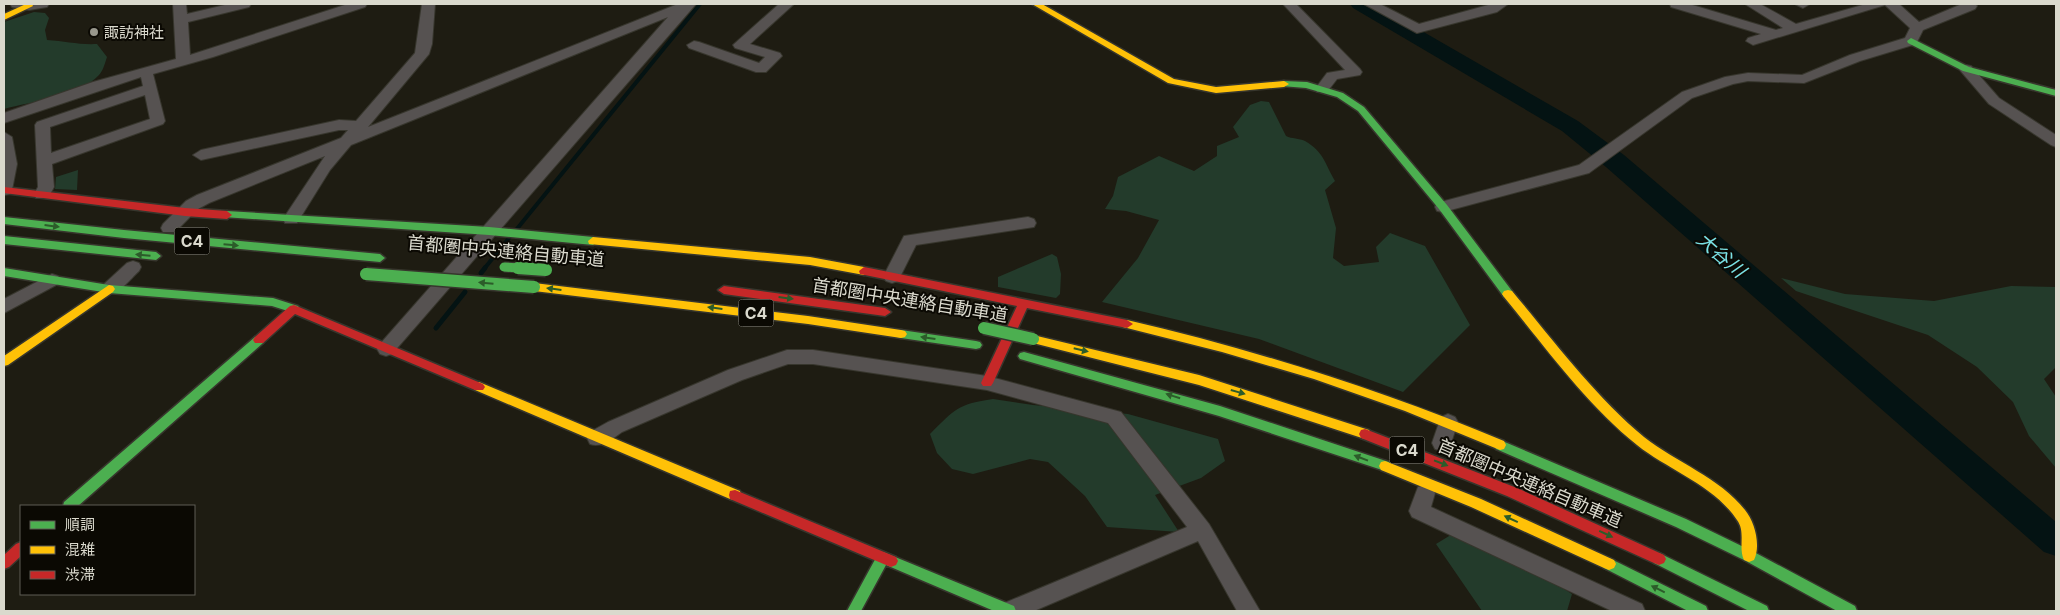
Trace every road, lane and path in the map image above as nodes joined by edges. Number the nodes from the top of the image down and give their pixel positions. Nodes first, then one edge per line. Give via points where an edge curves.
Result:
1 (29, 4) edge
2 (180, 4) edge
3 (244, 4) edge
4 (360, 4) edge
5 (428, 4) edge
6 (688, 4) edge
7 (786, 4) edge
8 (1036, 4) edge
9 (1288, 4) edge
10 (1397, 4) edge
11 (1501, 4) edge
12 (1676, 4) edge
13 (1751, 4) edge
14 (1879, 4) edge
15 (1891, 4) edge
16 (1973, 4) edge
17 (1376, 7) edge
18 (4, 17) edge
19 (181, 20) junction
20 (1917, 27) junction
21 (1794, 29) junction
22 (1775, 34) junction
23 (1753, 41) dead end
24 (1911, 41) junction
25 (694, 45) dead end
26 (183, 61) junction
27 (1966, 69) junction
28 (147, 70) junction
29 (150, 88) junction
30 (1322, 89) junction
31 (2056, 93) edge
32 (4, 118) edge
33 (361, 126) junction
34 (4, 137) edge
35 (346, 142) junction
36 (2056, 142) edge
37 (201, 155) dead end
38 (45, 161) junction
39 (4, 190) edge
40 (42, 194) junction
41 (1443, 207) junction
42 (184, 212) junction
43 (291, 219) junction
44 (4, 220) edge
45 (1028, 223) dead end
46 (169, 228) dead end
47 (489, 231) junction
48 (4, 240) edge
49 (169, 258) dead end
50 (385, 258) dead end
51 (449, 262) dead end
52 (134, 266) dead end
53 (551, 270) dead end
54 (4, 272) edge
55 (361, 273) dead end
56 (892, 277) junction
57 (52, 280) junction
58 (109, 288) junction
59 (711, 289) dead end
60 (1024, 303) junction
61 (4, 307) edge
62 (294, 309) junction
63 (896, 314) dead end
64 (979, 327) dead end
65 (386, 349) junction
66 (4, 362) edge
67 (987, 383) junction
68 (1448, 422) junction
69 (597, 438) junction
70 (1442, 443) dead end
71 (1425, 493) dead end
72 (69, 505) edge
73 (1202, 530) junction
74 (20, 549) edge
75 (1749, 556) junction
76 (882, 558) junction
77 (4, 563) edge
78 (854, 611) edge
79 (1009, 611) edge
80 (1249, 611) edge
81 (1634, 611) edge
82 (1701, 611) edge
83 (1762, 611) edge
84 (1850, 611) edge

1 - 18 main road
2 - 19 street
3 - 19 street
4 - 26 street
5 - 33 street via 422,54
6 - 35 street
6 - 47 street
7 - 25 street via 740,45 774,56 761,69
8 - 30 main road via 1171,81 1216,90 1294,83
9 - 30 street via 1355,72 1332,76
10 - 17 street
11 - 17 street via 1417,29
12 - 22 street
13 - 21 street
14 - 21 street
15 - 20 street
16 - 20 street
19 - 26 street
20 - 24 street
21 - 22 street
22 - 23 street
24 - 27 main road
24 - 41 street via 1855,58 1804,79 1748,77 1687,95 1584,169
26 - 28 street
27 - 31 main road
27 - 36 street via 1994,101
28 - 29 street
28 - 32 street
29 - 38 street via 42,125
29 - 38 street via 158,121
30 - 41 main road via 1340,95 1361,109
33 - 35 street
33 - 37 street via 339,125
34 - 39 street via 9,165
35 - 42 street via 202,199
35 - 43 street via 324,168
38 - 40 street via 46,187
39 - 40 main road
40 - 42 main road
41 - 75 main road via 1506,292 1603,405 1642,441 1719,492 1741,514 1750,534
42 - 43 main road
42 - 46 street
43 - 47 main road
44 -> 50 main road, C4
45 - 56 street via 910,240
47 - 56 main road via 810,261
47 - 65 street
49 -> 48 main road, C4
51 - 53 main road, 首都圏中央連絡自動車道, bridge
52 - 58 street
54 - 57 main road
82 -> 55 main road, 首都圏中央連絡自動車道 / C4, bridge via 1499,514 1337,449 1160,391 1024,356 976,345 799,319 534,287
56 - 60 main road
57 - 58 main road
57 - 61 street
58 - 62 main road via 273,302
58 - 66 main road
59 -> 63 main road, 首都圏中央連絡自動車道 / C4
60 - 67 main road
60 - 68 main road via 1211,344 1303,370
62 - 65 main road
62 - 72 main road
64 -> 83 main road, 首都圏中央連絡自動車道 / C4, bridge via 1163,370 1253,396 1420,454 1507,488
65 - 69 main road
67 - 69 street via 813,357 787,357 735,375 615,427
67 - 73 street via 1114,417
68 - 70 street
68 - 75 main road via 1579,477
69 - 76 main road
71 - 81 street via 1419,511
73 - 79 street
73 - 80 street
74 - 77 main road
75 - 84 main road
76 - 78 main road
76 - 79 main road

